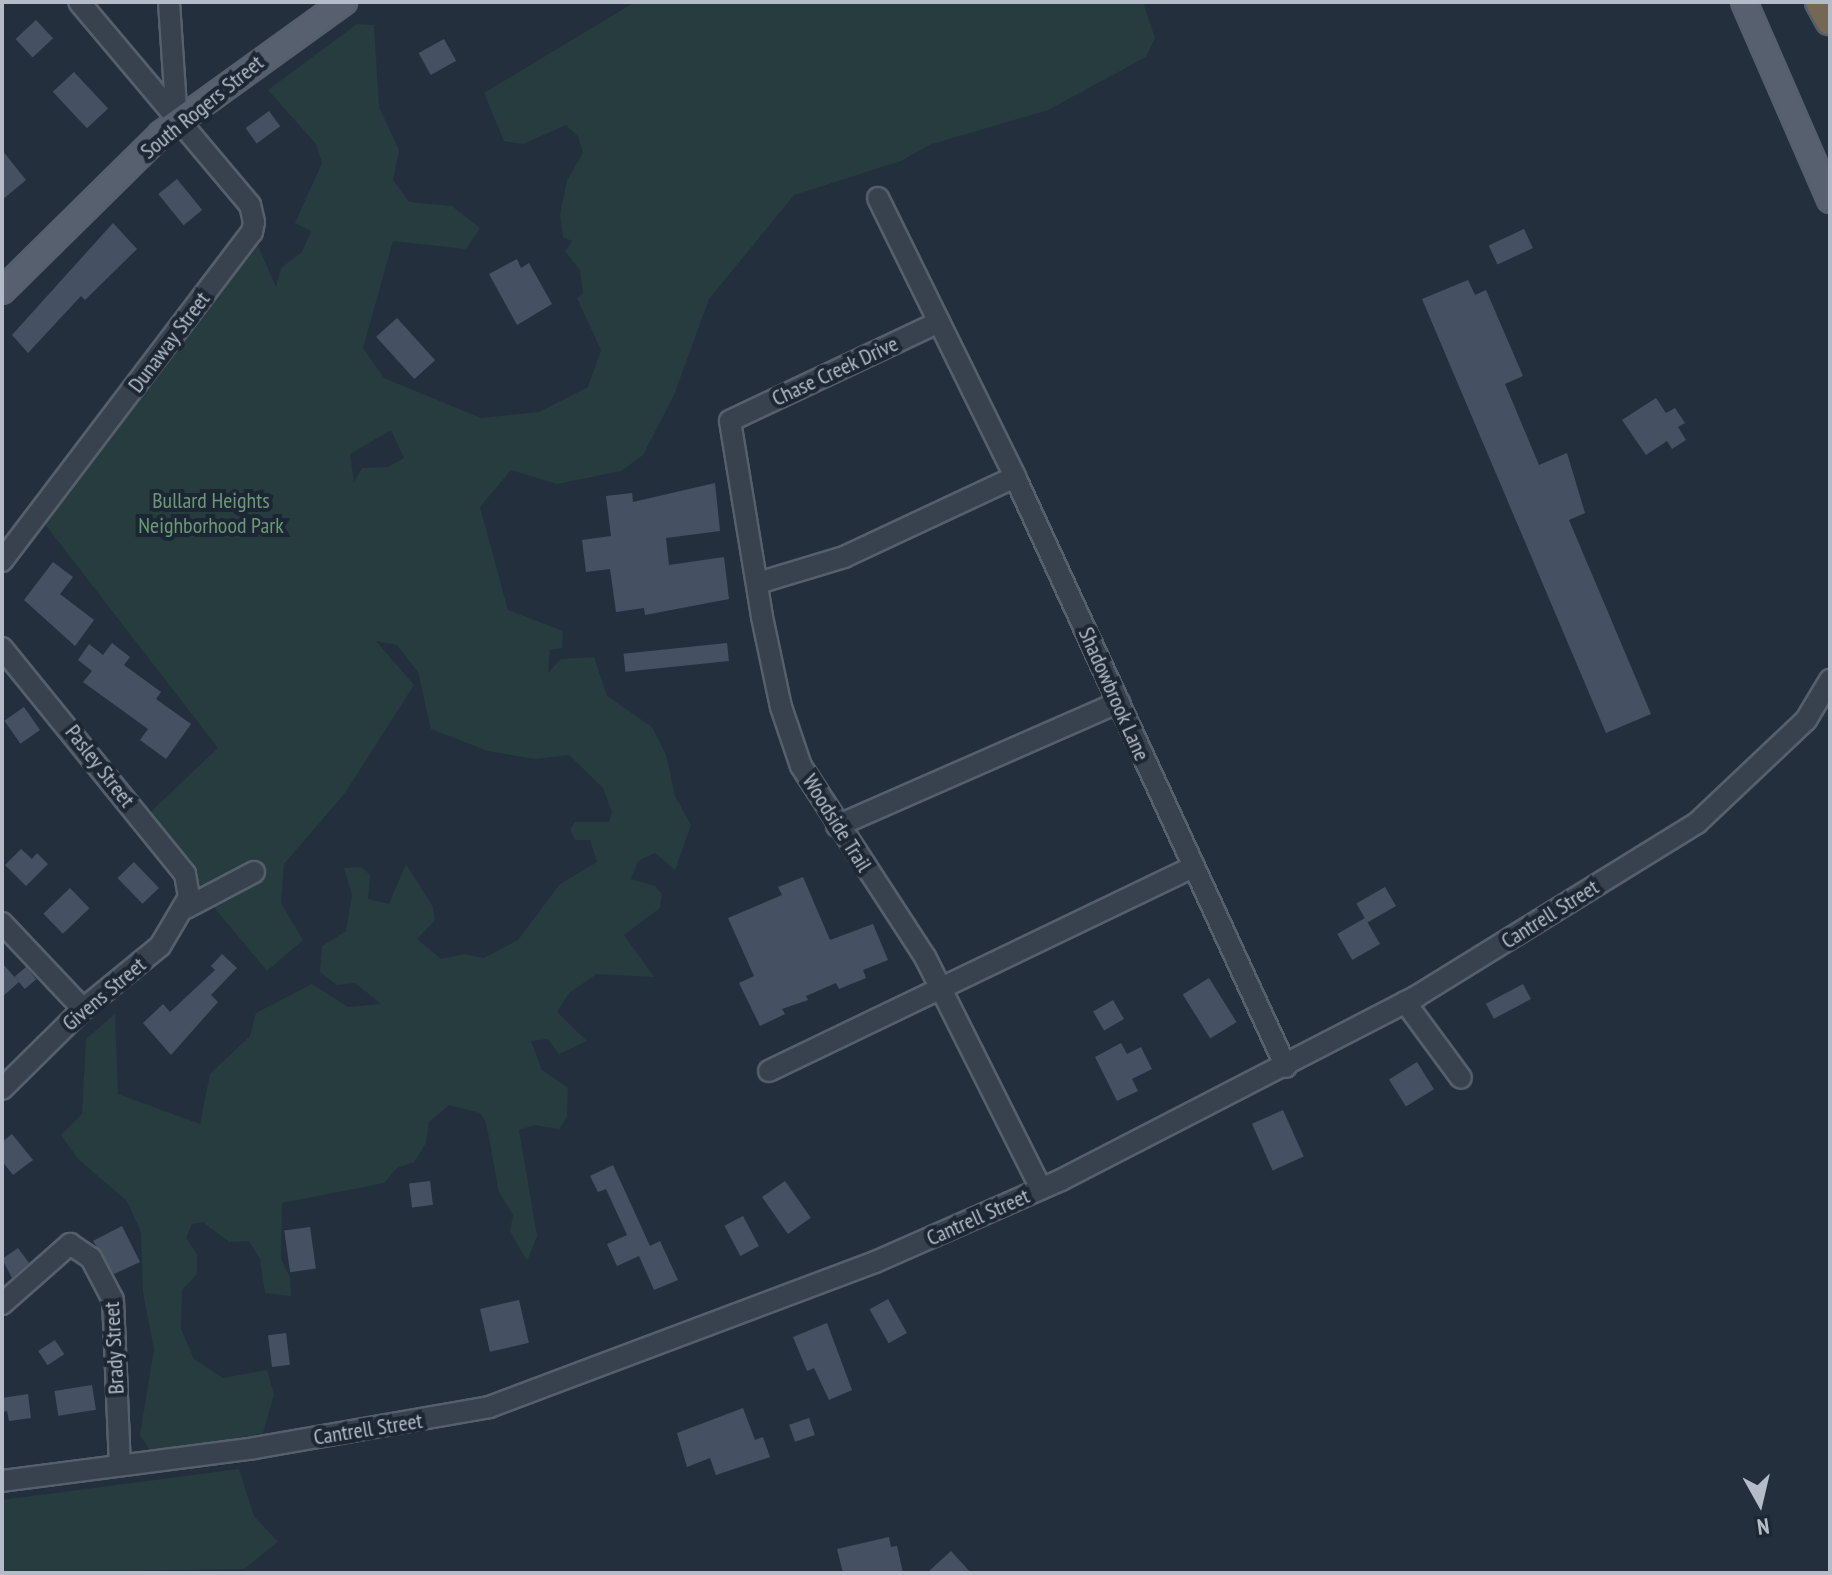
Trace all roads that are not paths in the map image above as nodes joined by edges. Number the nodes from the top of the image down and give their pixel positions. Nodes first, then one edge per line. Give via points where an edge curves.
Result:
1 (79, 2) edge
2 (169, 2) edge
3 (344, 2) edge
4 (1744, 2) edge
5 (1820, 2) edge
6 (1830, 20) edge
7 (177, 122) junction
8 (878, 198) dead end
9 (1830, 200) edge
10 (2, 291) edge
11 (939, 322) junction
12 (730, 421) joint
13 (1015, 477) junction
14 (2, 561) edge
15 (758, 583) junction
16 (2, 648) edge
17 (1830, 680) edge
18 (1119, 702) junction
19 (837, 826) junction
20 (1191, 868) junction
21 (254, 872) dead end
22 (187, 898) junction
23 (2, 923) edge
24 (940, 985) junction
25 (1405, 1002) junction
26 (83, 1009) junction
27 (1286, 1067) junction
28 (769, 1071) dead end
29 (1461, 1078) dead end
30 (2, 1089) edge
31 (1041, 1189) junction
32 (2, 1304) edge
33 (120, 1465) junction
34 (2, 1481) edge

1 - 7 street, Dunaway Street
2 - 7 street
3 - 7 main road, South Rogers Street
4 - 9 main road
5 - 6 highway
7 - 10 main road, South Rogers Street
7 - 14 street, Dunaway Street via 250,205 252,232
8 - 11 street, Shadowbrook Lane
11 - 12 street, Chase Creek Drive
11 - 13 street, Shadowbrook Lane
12 - 15 street, Woodside Trail
13 - 15 street via 844,557
13 - 18 street, Shadowbrook Lane
15 - 19 street, Woodside Trail via 781,707 801,766
16 - 22 street, Pasley Street via 185,874
17 - 25 street, Cantrell Street via 1806,720 1697,823
18 - 19 street
18 - 20 street, Shadowbrook Lane
19 - 24 street, Woodside Trail
20 - 24 street
20 - 27 street, Shadowbrook Lane
21 - 22 street
22 - 26 street, Givens Street via 160,946
23 - 26 street
24 - 28 street
24 - 31 street, Woodside Trail
25 - 27 street, Cantrell Street
25 - 29 street
26 - 30 street, Givens Street
27 - 31 street, Cantrell Street
31 - 33 street, Cantrell Street via 875,1262 489,1407
32 - 33 street, Brady Street via 70,1244 91,1258 113,1300
33 - 34 street, Cantrell Street

